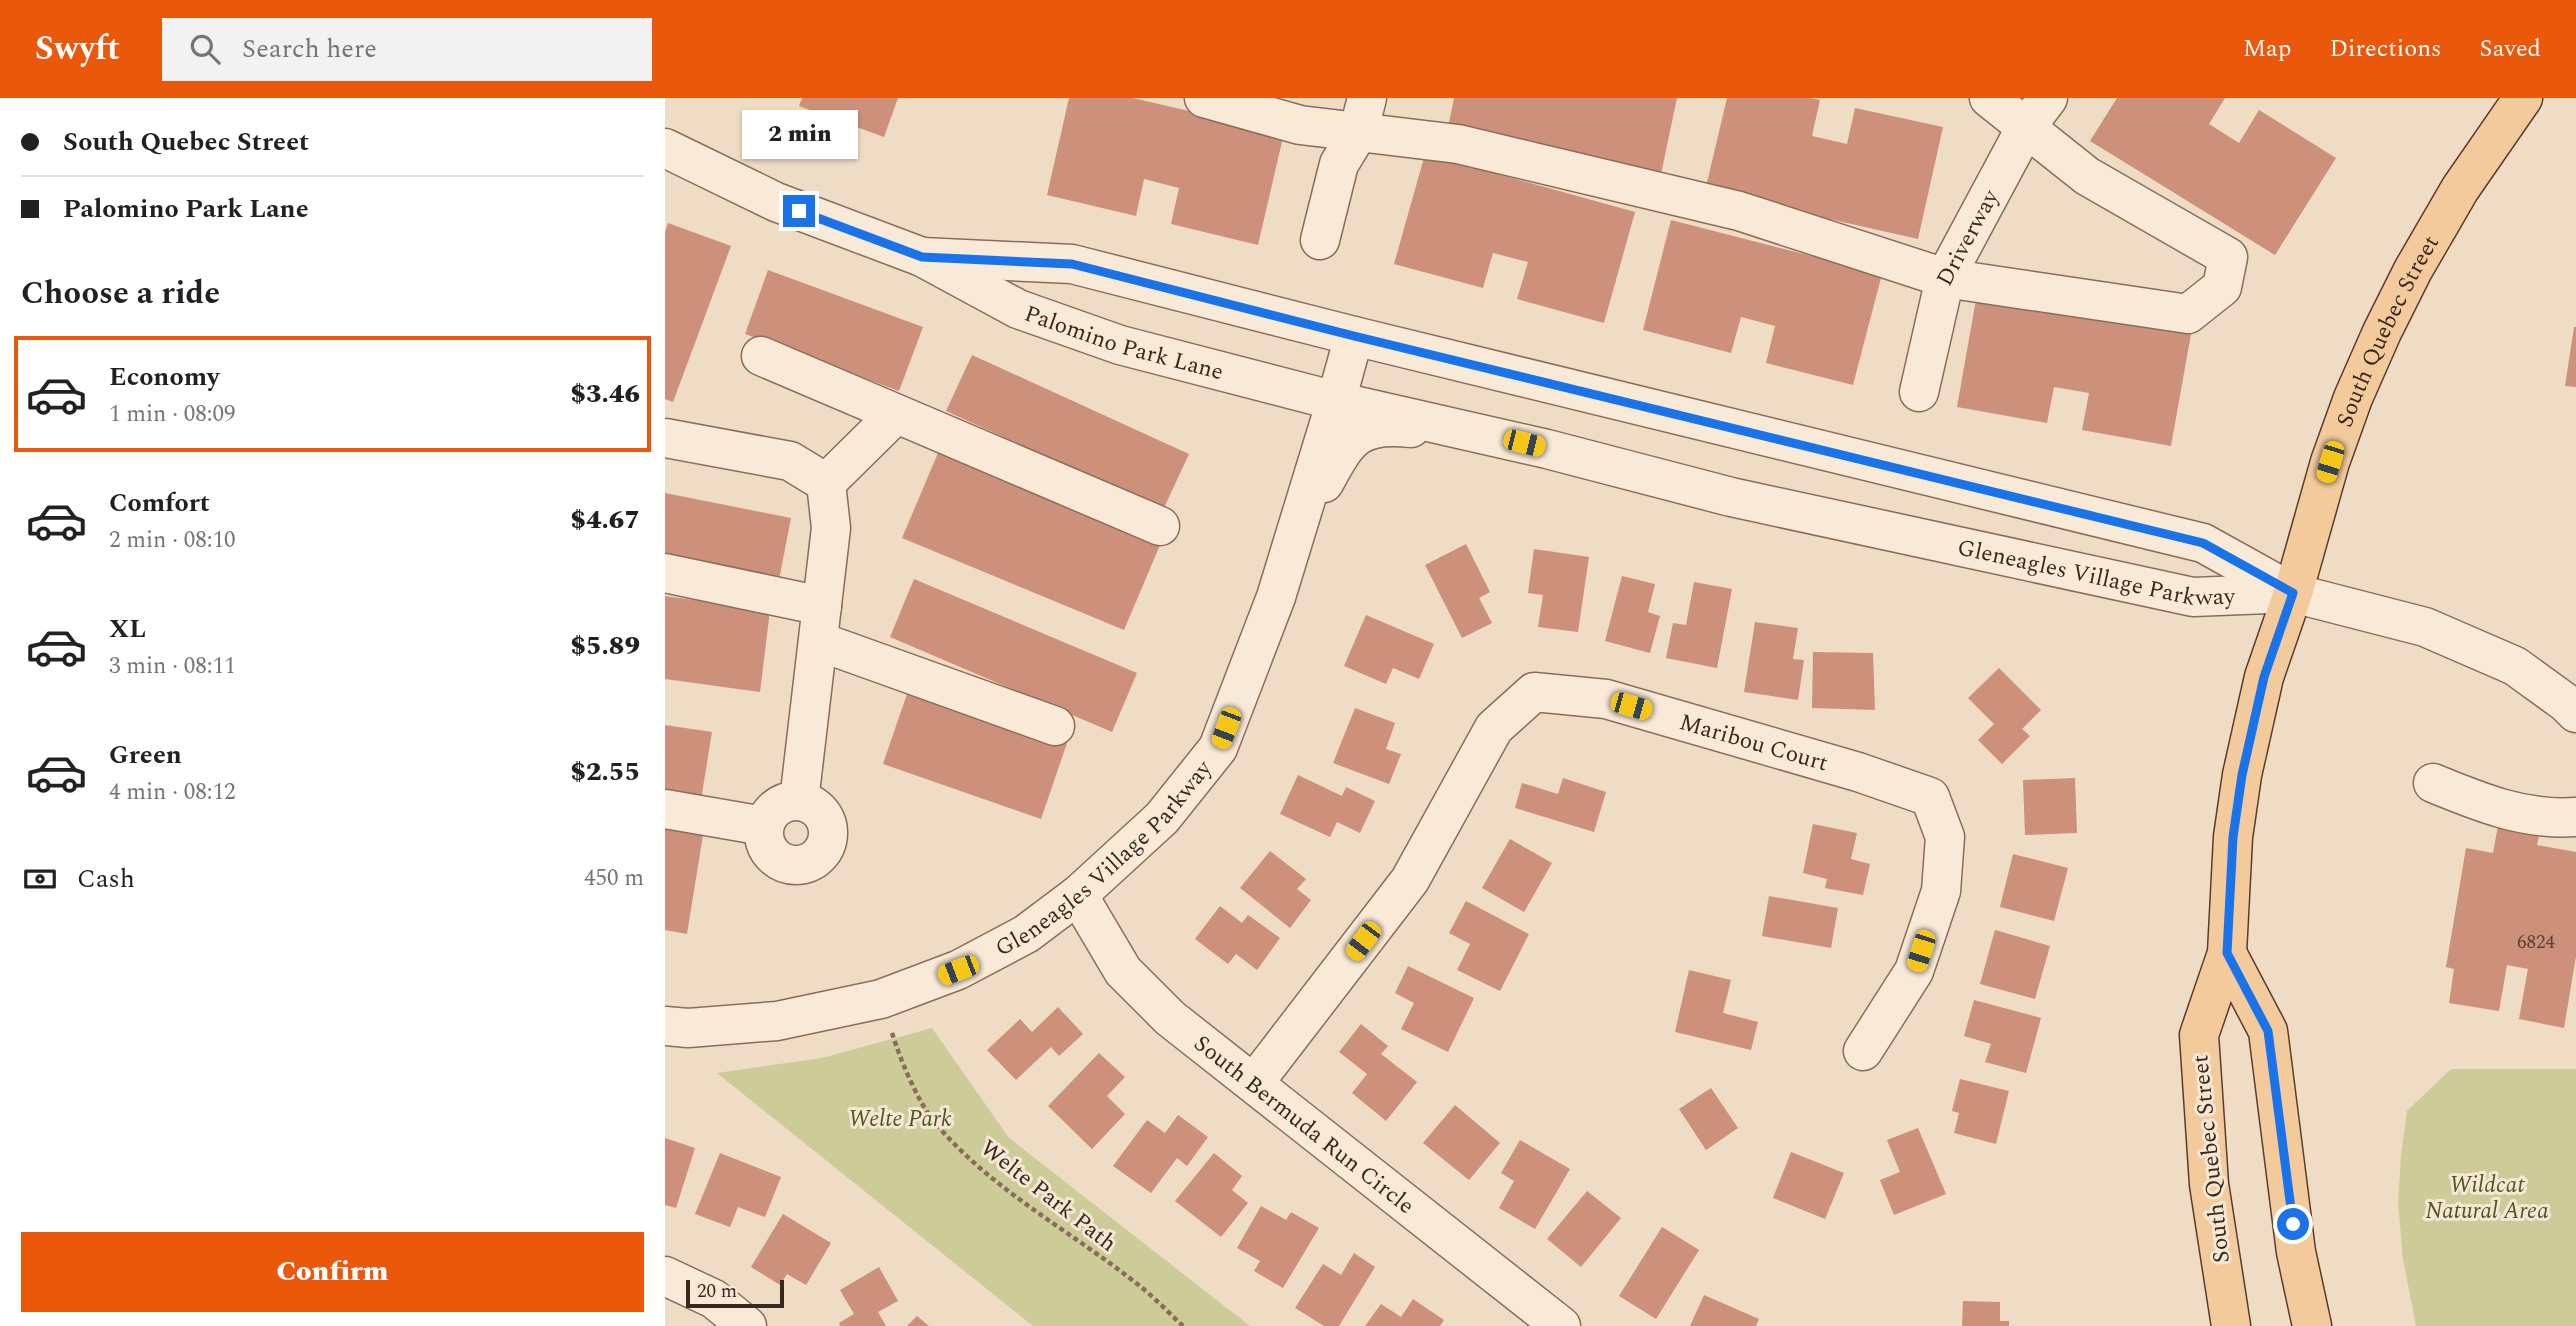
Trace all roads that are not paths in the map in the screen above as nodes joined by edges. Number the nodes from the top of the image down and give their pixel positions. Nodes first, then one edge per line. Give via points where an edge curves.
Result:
1 (1204, 98) edge
2 (1989, 98) edge
3 (2523, 98) edge
4 (2037, 113) edge
5 (1363, 115) edge
6 (665, 148) edge
7 (1320, 240) dead end
8 (922, 257) junction
9 (1945, 278) junction
10 (1354, 336) junction
11 (761, 356) dead end
12 (1919, 392) dead end
13 (1336, 401) junction
14 (896, 414) junction
15 (665, 438) edge
16 (1500, 438) junction
17 (826, 483) junction
18 (1160, 526) dead end
19 (1292, 544) junction
20 (665, 573) edge
21 (2293, 593) junction
22 (820, 623) junction
23 (2576, 713) edge
24 (1055, 726) dead end
25 (2433, 783) dead end
26 (799, 801) junction
27 (665, 809) edge
28 (2576, 817) edge
29 (764, 826) junction
30 (1078, 895) junction
31 (2227, 953) junction
32 (665, 1027) edge
33 (1863, 1051) dead end
34 (1254, 1083) junction
35 (665, 1276) edge
36 (747, 1326) edge
37 (1561, 1326) edge
38 (2231, 1326) edge
39 (2312, 1326) edge

1 - 5 street via 1300,125
2 - 4 street
3 - 21 main road, South Quebec Street via 2460,189 2382,332 2330,462
4 - 9 street, Driverway
4 - 9 street via 2087,176 2228,257 2222,287 2188,314
5 - 7 street via 1339,164
5 - 9 street via 1458,144 1726,208
6 - 8 street, Palomino Park Lane via 776,202
8 - 10 street, Palomino Park Lane via 1072,264
8 - 13 street, Palomino Park Lane via 1018,309 1084,333
9 - 12 street, Driverway
10 - 13 street, Gleneagles Village Parkway
10 - 21 street, Gleneagles Village Parkway via 2203,543
11 - 14 street
13 - 16 street, Gleneagles Village Parkway
13 - 19 street, Gleneagles Village Parkway
14 - 17 street
14 - 18 street
15 - 17 street via 790,461
16 - 19 street via 1373,427 1345,445
16 - 21 street, Gleneagles Village Parkway via 1731,497 2193,597
17 - 22 street via 831,528
19 - 30 street, Gleneagles Village Parkway via 1218,748 1162,818
20 - 22 street
21 - 23 street via 2425,626 2515,667
21 - 31 main road, South Quebec Street via 2264,677 2242,775 2233,837
22 - 24 street
22 - 26 street
25 - 28 street via 2494,808 2554,819
26 - 29 street via 779,806
26 - 29 street via 815,807 824,818 827,841 820,855 795,865 779,861 765,842
27 - 29 street
30 - 32 street, Gleneagles Village Parkway via 1026,934 969,964 881,999 777,1021
30 - 34 street, South Bermuda Run Circle via 1123,971 1170,1018
31 - 38 main road, South Quebec Street via 2199,1035 2209,1184
31 - 39 main road via 2268,1031 2296,1252
33 - 34 street, Maribou Court via 1914,971 1941,891 1945,837 1930,797 1606,699 1534,692 1494,728 1410,880
34 - 37 street, South Bermuda Run Circle
35 - 36 street via 714,1299

